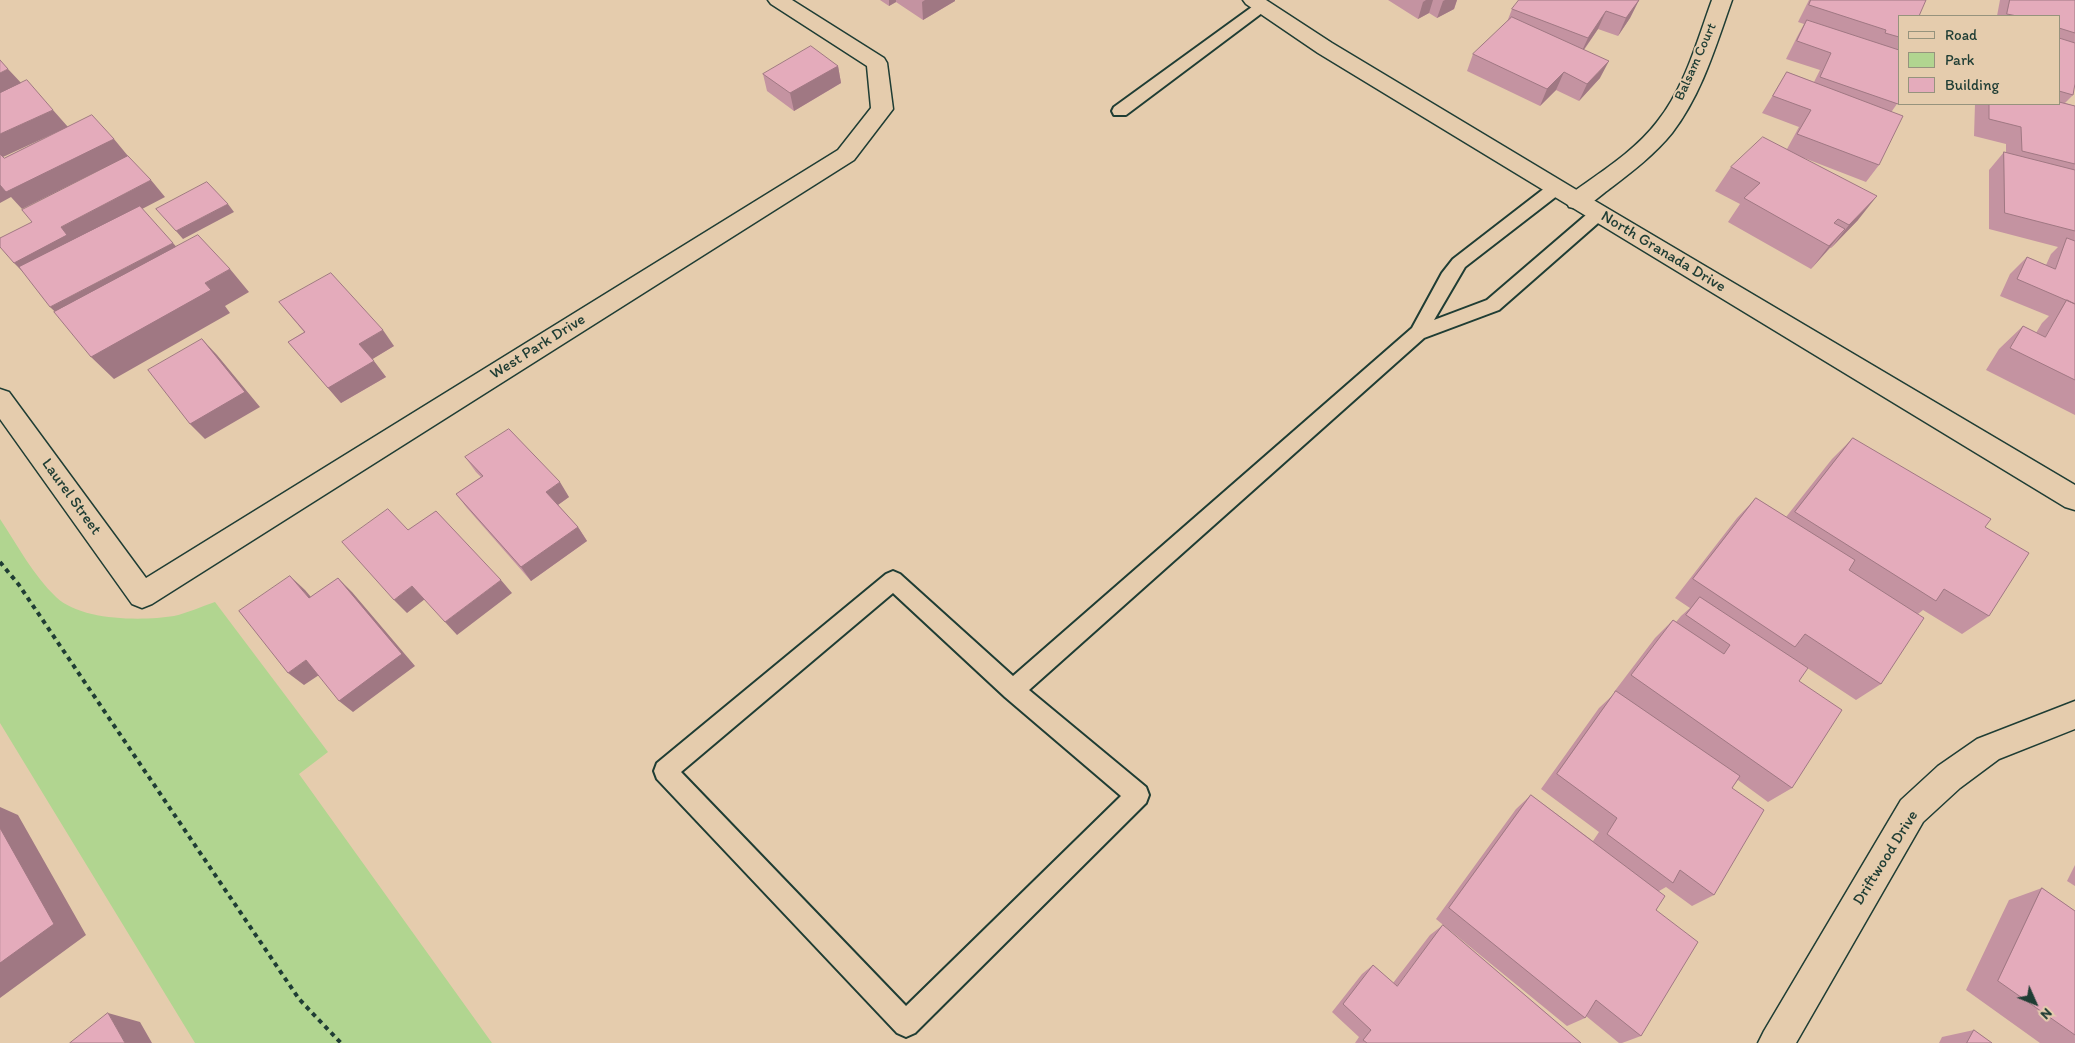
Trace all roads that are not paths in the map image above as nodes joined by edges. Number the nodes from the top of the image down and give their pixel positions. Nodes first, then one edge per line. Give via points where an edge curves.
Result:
1 (778, 0) edge
2 (1722, 0) edge
3 (1257, 4) edge
4 (1120, 112) dead end
5 (1556, 188) junction
6 (1577, 201) junction
7 (1599, 214) junction
8 (1418, 333) junction
9 (0, 399) edge
10 (2075, 499) edge
11 (142, 595) joint
12 (1013, 690) junction
13 (2075, 715) edge
14 (1776, 1043) edge

1 - 11 street, West Park Drive via 877,63 882,109 846,155
2 - 6 street, Balsam Court via 1686,91 1664,126 1636,158
3 - 4 lane
3 - 5 street, North Granada Drive
5 - 6 street, North Granada Drive
5 - 8 lane via 1459,263
6 - 7 street, North Granada Drive
7 - 8 lane via 1493,305
7 - 10 street, North Granada Drive
8 - 12 lane
9 - 11 street, Laurel Street
12 - 12 lane via 893,580 664,771 906,1024 1138,795
13 - 14 street, Driftwood Drive via 1988,749 1949,777 1912,811

